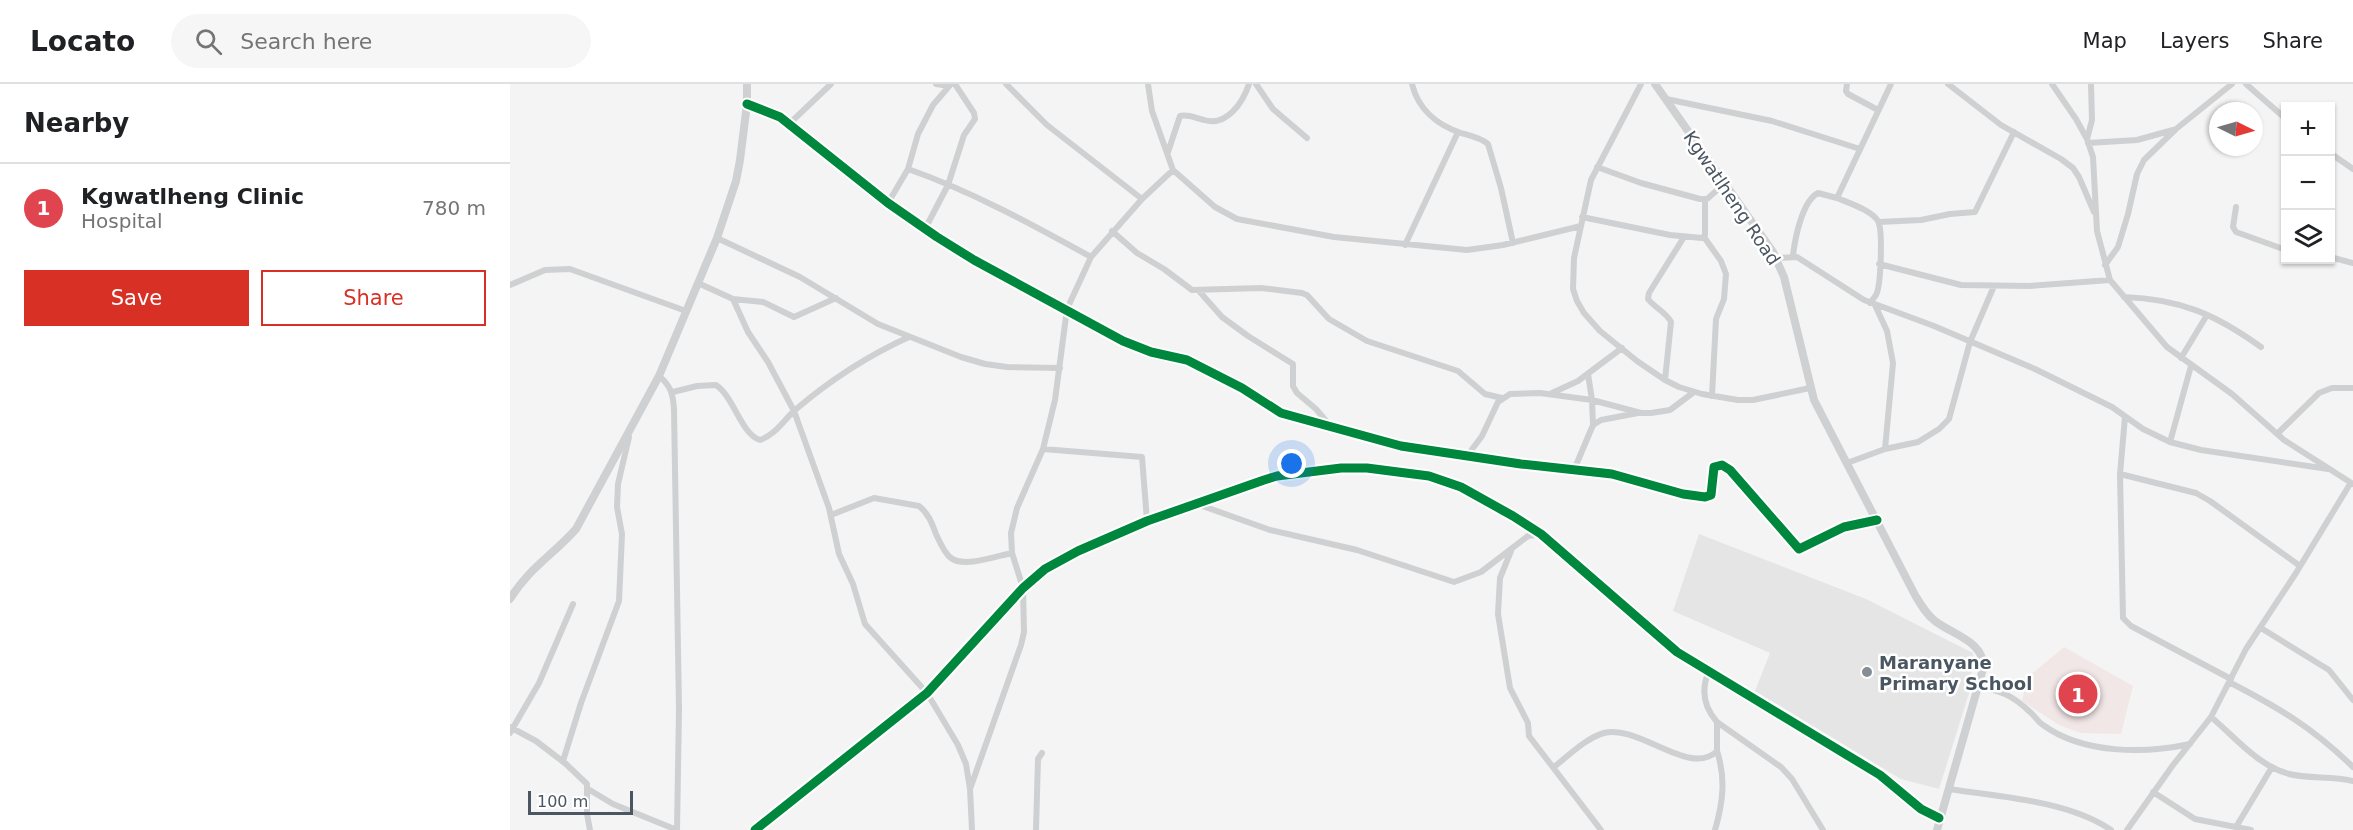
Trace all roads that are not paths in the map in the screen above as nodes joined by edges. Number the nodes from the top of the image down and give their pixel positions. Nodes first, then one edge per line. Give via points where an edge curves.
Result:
1 (747, 84) edge
2 (831, 84) edge
3 (936, 84) edge
4 (1006, 84) edge
5 (1148, 84) edge
6 (1249, 84) edge
7 (1256, 84) edge
8 (1412, 84) edge
9 (1641, 84) edge
10 (1655, 84) edge
11 (1847, 84) edge
12 (1891, 84) edge
13 (1948, 84) edge
14 (2052, 84) edge
15 (2091, 84) edge
16 (2232, 84) edge
17 (2246, 84) edge
18 (952, 85) edge
19 (1666, 99) junction
20 (747, 104) junction
21 (1878, 110) junction
22 (2281, 115) edge
23 (789, 124) junction
24 (2176, 129) junction
25 (1458, 132) junction
26 (2014, 132) junction
27 (1307, 138) dead end
28 (2087, 141) junction
29 (1860, 149) junction
30 (1168, 152) junction
31 (2335, 156) edge
32 (1597, 167) junction
33 (908, 169) junction
34 (2353, 169) edge
35 (1173, 170) junction
36 (1724, 184) junction
37 (948, 185) junction
38 (1837, 198) junction
39 (1142, 200) junction
40 (1705, 200) junction
41 (888, 203) junction
42 (2236, 207) dead end
43 (2095, 215) junction
44 (1582, 218) junction
45 (1879, 222) junction
46 (1581, 226) junction
47 (925, 229) junction
48 (1112, 231) junction
49 (1684, 237) junction
50 (1704, 237) junction
51 (717, 238) junction
52 (1513, 243) junction
53 (1405, 245) junction
54 (2281, 248) edge
55 (1793, 255) junction
56 (1091, 257) junction
57 (1776, 258) junction
58 (2335, 258) edge
59 (2353, 263) edge
60 (1879, 264) junction
61 (2105, 266) junction
62 (2110, 280) junction
63 (698, 283) junction
64 (510, 285) edge
65 (1994, 286) junction
66 (1200, 291) junction
67 (2124, 297) junction
68 (836, 298) junction
69 (733, 299) junction
70 (1872, 304) junction
71 (1067, 309) junction
72 (686, 311) junction
73 (2206, 315) junction
74 (910, 337) junction
75 (1970, 342) junction
76 (2260, 347) dead end
77 (1622, 348) junction
78 (2181, 358) junction
79 (2191, 366) junction
80 (1060, 368) junction
81 (1588, 374) junction
82 (659, 376) junction
83 (1665, 380) junction
84 (1810, 388) junction
85 (2353, 388) edge
86 (673, 392) junction
87 (1694, 392) junction
88 (1550, 394) junction
89 (1712, 396) junction
90 (1502, 398) junction
91 (1593, 400) junction
92 (794, 411) junction
93 (1641, 413) junction
94 (2125, 417) junction
95 (633, 424) junction
96 (1593, 425) junction
97 (1332, 428) junction
98 (2277, 434) junction
99 (2170, 442) junction
100 (1043, 449) junction
101 (1886, 449) junction
102 (1467, 456) junction
103 (1847, 463) junction
104 (2328, 469) junction
105 (1575, 470) junction
106 (2120, 474) junction
107 (2352, 484) edge
108 (1196, 504) junction
109 (831, 515) junction
110 (1877, 520) junction
111 (1147, 521) junction
112 (1541, 534) junction
113 (1513, 548) junction
114 (1012, 553) junction
115 (2300, 566) junction
116 (1023, 588) junction
117 (510, 599) edge
118 (573, 604) dead end
119 (2261, 628) junction
120 (1709, 671) junction
121 (2230, 681) junction
122 (1978, 687) junction
123 (927, 693) junction
124 (2353, 700) edge
125 (2211, 717) junction
126 (1717, 722) junction
127 (511, 730) edge
128 (2190, 744) junction
129 (1717, 751) junction
130 (1042, 753) dead end
131 (563, 761) junction
132 (1554, 767) junction
133 (2272, 767) junction
134 (2353, 767) edge
135 (2353, 781) edge
136 (588, 789) junction
137 (970, 789) junction
138 (1948, 789) junction
139 (2153, 792) junction
140 (1939, 818) junction
141 (2236, 827) junction
142 (590, 830) edge
143 (677, 830) edge
144 (755, 830) edge
145 (972, 830) edge
146 (1036, 830) edge
147 (1601, 830) edge
148 (1715, 830) edge
149 (1823, 830) edge
150 (1937, 830) edge
151 (2111, 830) edge
152 (2127, 830) edge
153 (2251, 830) edge

1 - 20 street
2 - 23 street
3 - 18 street
4 - 39 street via 1047,125
5 - 30 street via 1152,111
6 - 30 street via 1240,105 1224,117 1207,122 1180,116
7 - 27 street via 1273,109
8 - 25 street via 1422,108
9 - 32 street
10 - 19 street, Kgwatlheng Road
11 - 21 street via 1848,94
12 - 21 street
13 - 26 street
14 - 28 street
15 - 28 street via 2092,120
16 - 24 street
17 - 22 street
18 - 33 street via 933,105 918,134
18 - 37 street via 976,116 964,135
19 - 29 street via 1772,121
19 - 36 street, Kgwatlheng Road
20 - 23 street
20 - 51 street via 736,181
21 - 29 street
23 - 41 street
24 - 28 street via 2138,140
24 - 61 street via 2139,166 2118,247
25 - 52 street via 1488,144
25 - 53 street
26 - 43 street via 2073,168
26 - 45 street via 1975,212
28 - 43 street via 2092,157
29 - 38 street
30 - 35 street
31 - 34 street
32 - 40 street
32 - 44 street
33 - 37 street
33 - 41 street
35 - 39 street
35 - 53 street via 1215,207 1237,219
36 - 40 street
36 - 57 street, Kgwatlheng Road
37 - 47 street
37 - 56 street
38 - 45 street
38 - 55 street via 1818,193 1811,198 1796,233
39 - 48 street
40 - 50 street
41 - 47 street
42 - 54 street via 2236,232
43 - 61 street
44 - 46 street
44 - 49 street
45 - 60 street
46 - 52 street
46 - 77 street via 1573,273 1577,301 1600,330
47 - 71 street
48 - 56 street
48 - 66 street via 1187,288
49 - 50 street
49 - 83 street via 1648,299 1671,322
50 - 89 street via 1726,274 1724,299 1716,319
51 - 63 street
51 - 68 street via 784,268
52 - 53 street via 1467,250
55 - 57 street
55 - 70 street
56 - 71 street
57 - 84 street, Kgwatlheng Road
58 - 59 street
60 - 65 street via 1950,283
60 - 70 street
61 - 62 street
62 - 65 street
62 - 67 street
63 - 69 street
63 - 72 street
64 - 72 street via 545,270 570,269
65 - 75 street
66 - 90 street via 1261,288 1302,293 1329,319 1366,341 1458,371 1485,394
66 - 97 street via 1222,317 1293,364 1293,386 1297,393
67 - 73 street via 2166,301
67 - 78 street
68 - 69 street via 794,317 763,302
68 - 74 street via 878,324
69 - 92 street
70 - 75 street
70 - 101 street via 1887,331 1893,363
71 - 80 street
71 - 97 street via 1123,341 1187,360 1281,413
72 - 82 street
73 - 76 street via 2231,326
73 - 78 street
74 - 80 street via 985,364
74 - 92 street via 852,369
75 - 94 street via 2074,388
75 - 101 street via 1949,419 1918,442
77 - 81 street
77 - 83 street
78 - 79 street
79 - 98 street via 2232,394
79 - 99 street
80 - 100 street
81 - 88 street
81 - 91 street
82 - 86 street
82 - 95 street
83 - 87 street
84 - 89 street via 1753,400
84 - 103 street, Kgwatlheng Road
85 - 98 street via 2326,389
86 - 92 street via 716,385 752,437 760,441
86 - 143 street via 679,709
87 - 89 street
87 - 93 street via 1664,412
88 - 90 street via 1515,393
88 - 91 street
90 - 102 street
91 - 93 street
91 - 96 street
92 - 109 street
93 - 96 street
94 - 99 street
94 - 106 street
95 - 117 street via 576,529 532,569
95 - 131 street via 618,484 622,534 618,601
96 - 105 street
97 - 102 street via 1401,446
98 - 104 street
99 - 104 street
100 - 111 street via 1142,457
100 - 114 street via 1017,508 1011,533
101 - 103 street
102 - 105 street
103 - 110 street, Kgwatlheng Road
104 - 107 street
105 - 110 street via 1612,474 1708,497 1714,467 1722,465 1799,549 1844,527
106 - 115 street via 2203,497
106 - 121 street via 2123,618 2131,627
107 - 115 street
108 - 111 street
108 - 112 street via 1277,476 1367,468 1461,486
108 - 113 street via 1270,530 1357,550 1454,582 1480,572
109 - 114 street via 874,498 919,506 951,558 962,562
109 - 123 street via 839,554 865,624
110 - 122 street, Kgwatlheng Road via 1924,610 1979,651 1984,664
111 - 116 street via 1078,551
112 - 113 street via 1528,536
112 - 120 street via 1671,647
113 - 132 street via 1504,566 1498,596 1505,665 1529,736
114 - 116 street
115 - 119 street
116 - 123 street
116 - 137 street via 1022,645
118 - 127 street via 539,683
119 - 121 street
119 - 124 street via 2329,670
120 - 126 street via 1703,690
120 - 140 street via 1880,776 1921,809
121 - 125 street
121 - 134 street via 2312,730
122 - 128 street via 2012,696 2048,728 2095,746 2145,751
122 - 138 street, Kgwatlheng Road
123 - 137 street via 958,745
123 - 144 street
125 - 128 street
125 - 133 street
126 - 129 street
126 - 149 street via 1781,767
127 - 131 street via 536,741
128 - 139 street
129 - 132 street via 1694,760 1635,736 1605,733
129 - 148 street via 1724,781
130 - 146 street via 1038,759
131 - 136 street
132 - 147 street
133 - 135 street via 2298,776
133 - 141 street
136 - 142 street
136 - 143 street via 613,804
137 - 145 street
138 - 140 street, Kgwatlheng Road
138 - 151 street via 2074,812
139 - 141 street via 2194,819
139 - 152 street
140 - 150 street, Kgwatlheng Road
141 - 153 street

